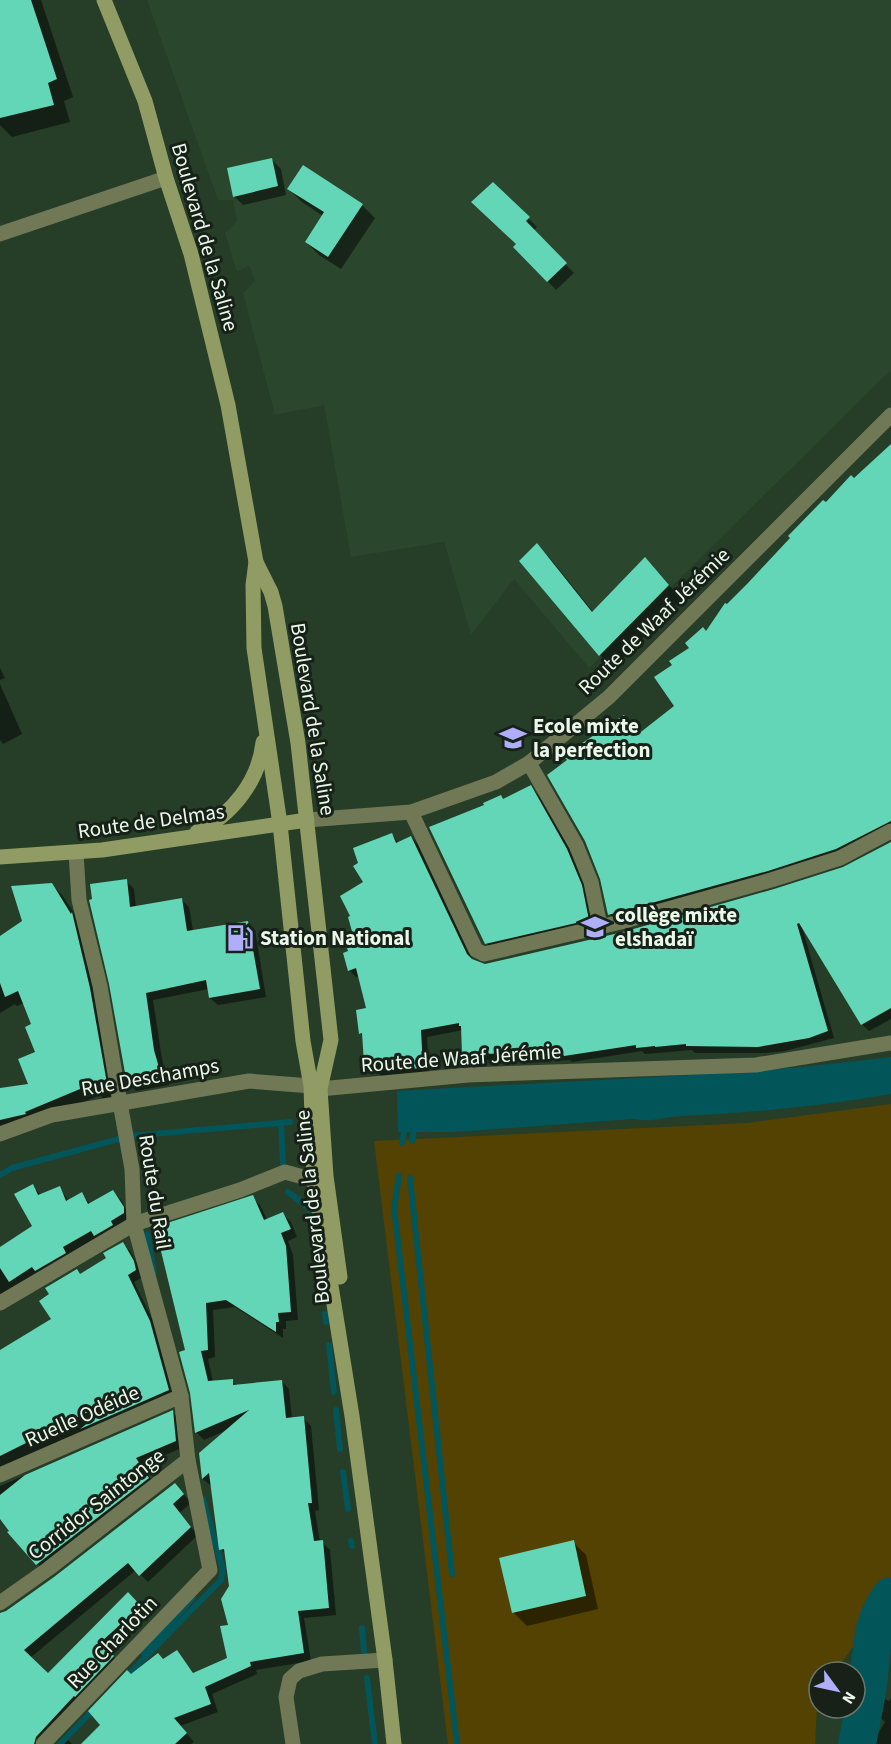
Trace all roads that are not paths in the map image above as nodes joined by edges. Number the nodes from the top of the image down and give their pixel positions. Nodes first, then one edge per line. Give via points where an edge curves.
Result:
1 (104, 0) edge
2 (166, 178) junction
3 (0, 234) edge
4 (891, 415) edge
5 (256, 562) junction
6 (264, 728) junction
7 (529, 763) junction
8 (411, 812) junction
9 (308, 820) junction
10 (280, 824) junction
11 (891, 831) edge
12 (189, 837) junction
13 (76, 853) junction
14 (0, 858) edge
15 (600, 926) junction
16 (891, 1042) edge
17 (315, 1088) junction
18 (120, 1103) junction
19 (0, 1134) edge
20 (314, 1180) junction
21 (134, 1224) junction
22 (0, 1303) edge
23 (181, 1396) junction
24 (188, 1460) junction
25 (0, 1475) edge
26 (210, 1570) joint
27 (0, 1603) edge
28 (385, 1660) junction
29 (44, 1744) edge
30 (293, 1744) edge
31 (394, 1744) edge
32 (403, 1744) edge

1 - 2 main road, Boulevard de la Saline via 145,101
2 - 3 street
2 - 5 main road, Boulevard de la Saline via 191,254 228,405
4 - 7 street, Route de Waaf Jérémie via 609,697
5 - 6 main road, Boulevard de la Saline via 254,638
5 - 9 main road, Boulevard de la Saline via 274,606
6 - 10 main road, Boulevard de la Saline
6 - 12 main road via 257,767 249,785 223,816
7 - 8 street, Route de Waaf Jérémie via 496,782
7 - 15 street via 576,845 591,882
8 - 9 street, Route de Waaf Jérémie
8 - 15 street via 476,950 484,954 526,946
9 - 10 main road, Route de Delmas
9 - 17 main road, Boulevard de la Saline via 331,1041
10 - 12 main road, Route de Delmas
10 - 17 main road, Boulevard de la Saline via 303,1041
11 - 15 street via 840,858
12 - 13 main road, Route de Delmas
13 - 14 main road, Route de Delmas
13 - 18 street, Route du Rail via 80,900
16 - 17 street, Route de Waaf Jérémie via 756,1065 468,1075
17 - 18 street, Rue Deschamps via 249,1081
17 - 20 main road, Boulevard de la Saline
17 - 32 main road, Boulevard de la Saline
18 - 19 street, Rue Deschamps via 52,1115
18 - 21 street, Route du Rail via 132,1169
20 - 21 street via 285,1172
20 - 28 main road, Boulevard de la Saline via 352,1416
21 - 22 street
21 - 23 street, Route du Rail
23 - 24 street, Route du Rail
23 - 25 street, Ruelle Odéide
24 - 26 street, Route du Rail
24 - 27 street, Corridor Saintonge
26 - 29 street, Rue Charlotin
28 - 30 street via 322,1664 299,1671 290,1680 286,1697
28 - 31 main road, Boulevard de la Saline

